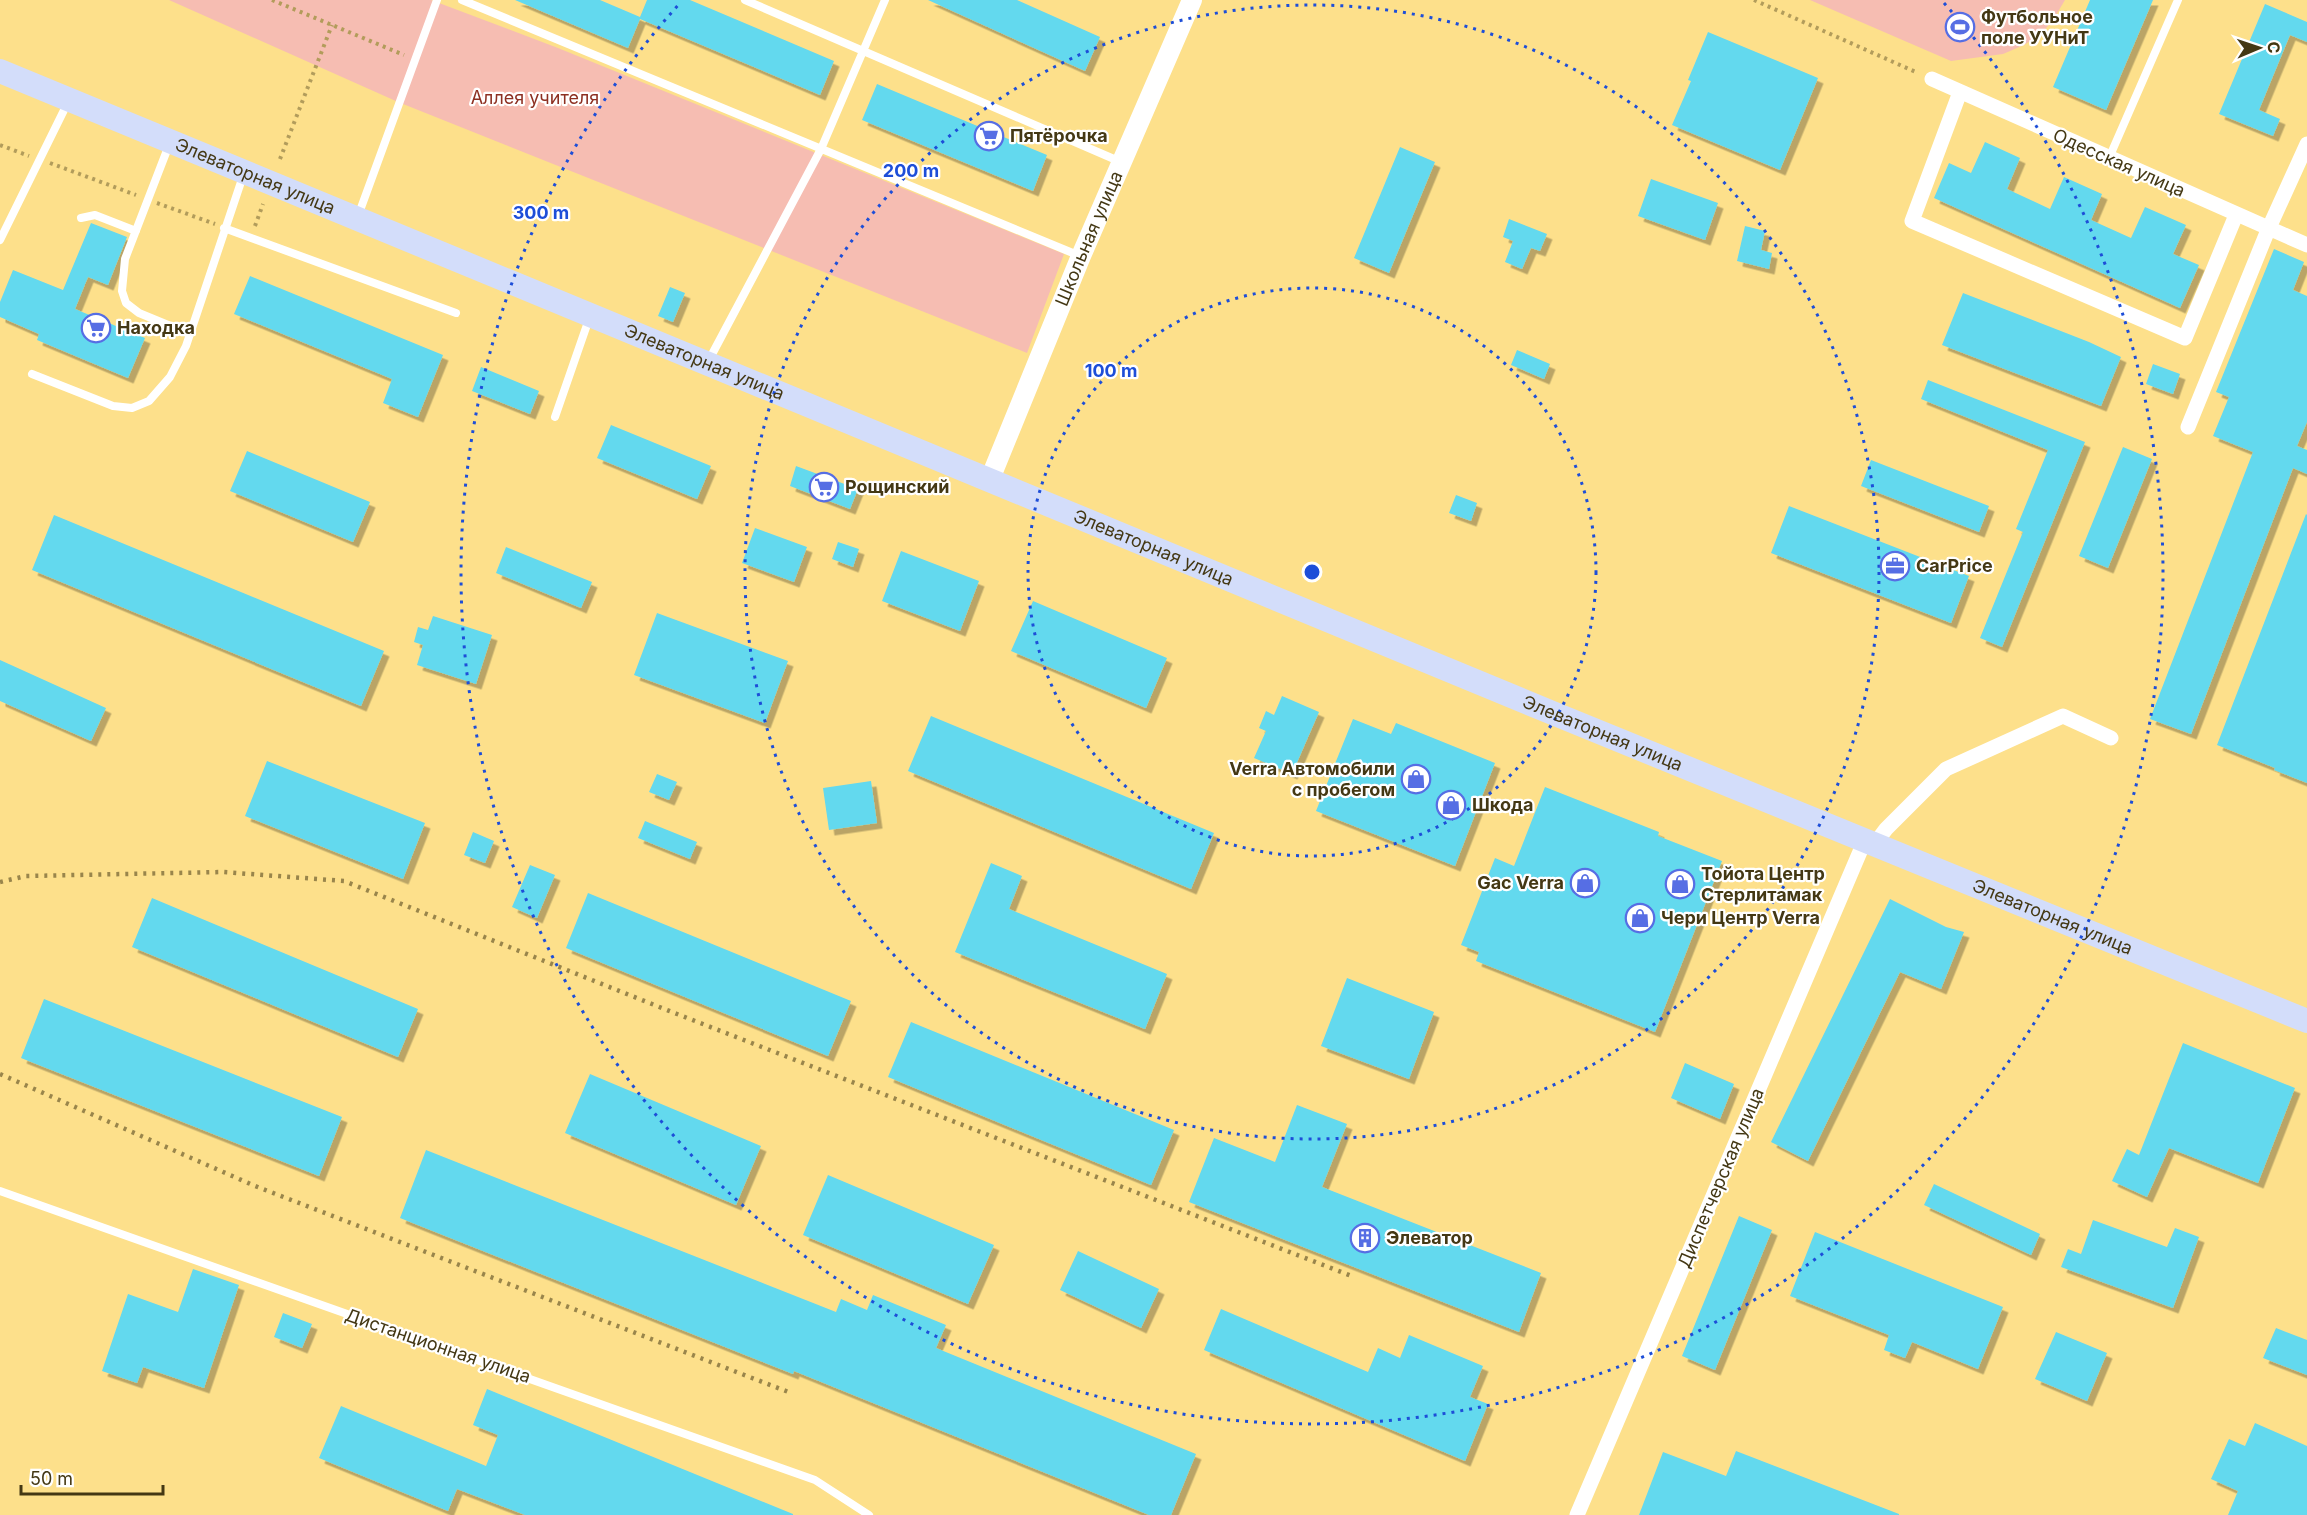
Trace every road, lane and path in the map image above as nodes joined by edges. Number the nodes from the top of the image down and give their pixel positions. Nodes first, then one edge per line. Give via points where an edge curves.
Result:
1 (272, 0) edge
2 (437, 0) edge
3 (462, 0) edge
4 (745, 0) edge
5 (885, 0) edge
6 (1754, 0) edge
7 (2178, 0) edge
8 (1190, 1) edge
9 (332, 25) junction
10 (863, 51) junction
11 (415, 60) junction
12 (0, 70) edge
13 (1932, 80) joint
14 (1960, 92) junction
15 (70, 99) junction
16 (170, 141) junction
17 (0, 145) edge
18 (2307, 145) edge
19 (821, 149) junction
20 (2109, 158) junction
21 (280, 159) dead end
22 (40, 160) junction
23 (1122, 162) junction
24 (244, 172) junction
25 (148, 200) junction
26 (263, 204) dead end
27 (2236, 215) junction
28 (357, 217) junction
29 (81, 218) dead end
30 (224, 228) junction
31 (2268, 230) junction
32 (136, 231) junction
33 (251, 237) junction
34 (0, 240) edge
35 (2307, 245) edge
36 (1081, 256) junction
37 (456, 313) dead end
38 (590, 315) junction
39 (190, 334) junction
40 (708, 363) junction
41 (32, 374) dead end
42 (555, 417) dead end
43 (2188, 427) dead end
44 (990, 479) junction
45 (2111, 738) dead end
46 (1869, 843) junction
47 (2307, 1022) edge
48 (0, 1191) edge
49 (869, 1515) edge
50 (1577, 1515) edge

1 - 9 path
2 - 11 lane
3 - 19 lane
4 - 10 lane
5 - 10 lane
6 - 13 path
7 - 20 lane
8 - 23 street, Школьная улица
9 - 11 path
9 - 21 path
10 - 19 lane
10 - 23 lane
11 - 28 lane
12 - 15 main road, Элеваторная улица
13 - 14 street, Одесская улица
14 - 20 street, Одесская улица
14 - 27 street via 1912,221 2185,338
15 - 16 main road, Элеваторная улица
15 - 22 lane
16 - 24 main road, Элеваторная улица
16 - 25 lane
17 - 22 path
18 - 31 street
19 - 36 lane
19 - 40 lane
20 - 27 street, Одесская улица
22 - 25 path
22 - 34 lane
23 - 36 street, Школьная улица
24 - 28 main road, Элеваторная улица
24 - 30 lane
25 - 30 path
25 - 32 lane
26 - 33 path
27 - 31 street, Одесская улица
28 - 38 main road, Элеваторная улица
29 - 32 lane via 95,215
30 - 33 lane
30 - 39 lane
31 - 35 street, Одесская улица
31 - 43 street
32 - 39 lane via 125,259 122,291 126,303 139,313
33 - 37 lane
36 - 44 street, Школьная улица
38 - 40 main road, Элеваторная улица
38 - 42 lane
39 - 41 lane via 170,377 149,401 132,408 113,406
40 - 44 main road, Элеваторная улица
44 - 46 main road, Элеваторная улица
45 - 46 street, Диспетчерская улица via 2062,716 1946,769
46 - 47 main road, Элеваторная улица
46 - 50 street, Диспетчерская улица
48 - 49 lane, Дистанционная улица via 815,1480

